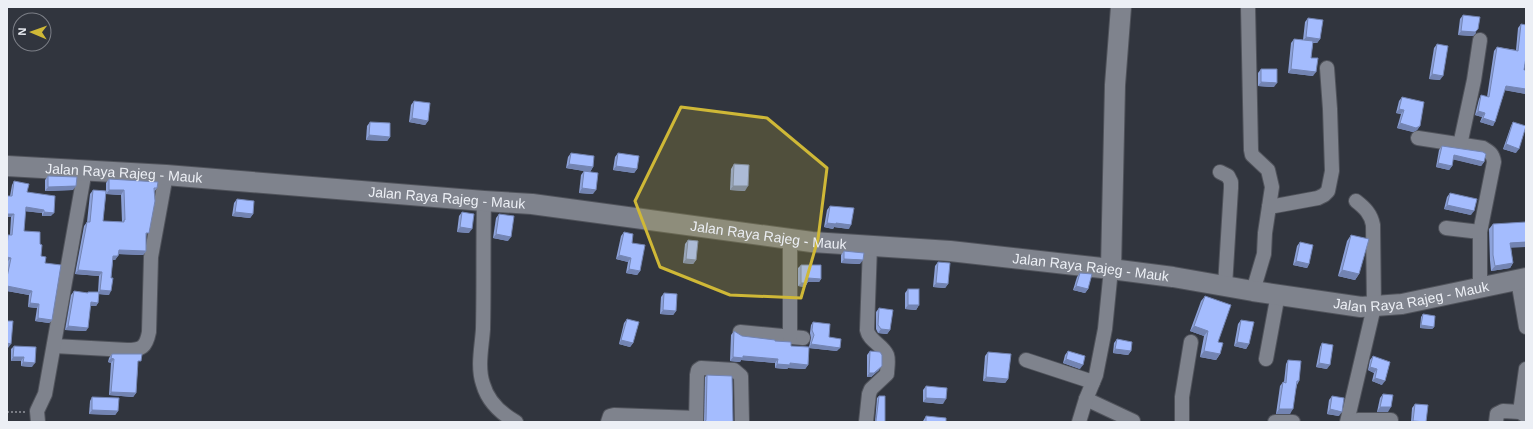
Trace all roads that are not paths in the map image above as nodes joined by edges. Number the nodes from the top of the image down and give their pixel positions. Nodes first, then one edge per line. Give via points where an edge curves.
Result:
1 (1121, 7) edge
2 (1248, 7) edge
3 (1480, 40) dead end
4 (1326, 68) dead end
5 (1418, 138) dead end
6 (1460, 145) junction
7 (7, 166) edge
8 (85, 170) junction
9 (1220, 172) dead end
10 (166, 175) junction
11 (484, 201) junction
12 (1356, 201) dead end
13 (1269, 207) junction
14 (1446, 228) dead end
15 (1480, 232) junction
16 (790, 239) junction
17 (870, 246) junction
18 (1111, 269) junction
19 (1522, 279) edge
20 (1225, 286) junction
21 (1480, 288) junction
22 (1253, 291) junction
23 (1278, 294) junction
24 (1374, 307) junction
25 (1526, 327) edge
26 (740, 332) dead end
27 (1191, 342) dead end
28 (54, 346) junction
29 (1266, 359) dead end
30 (1026, 360) dead end
31 (1526, 369) edge
32 (1093, 382) junction
33 (1086, 399) junction
34 (1523, 414) edge
35 (38, 417) edge
36 (648, 419) edge
37 (696, 420) edge
38 (1391, 420) dead end
39 (516, 422) edge
40 (608, 422) edge
41 (742, 422) edge
42 (866, 422) edge
43 (1079, 422) edge
44 (1135, 422) edge
45 (1182, 422) edge
46 (1275, 422) edge
47 (1293, 422) edge
48 (1348, 422) edge
49 (1496, 422) edge

1 - 18 main road via 1115,84
2 - 13 street via 1251,150 1252,155 1268,170 1271,179 1272,196
3 - 6 street
4 - 13 street via 1332,171 1328,191 1318,198
5 - 6 street
6 - 15 street via 1483,148 1493,156
7 - 8 main road, Jalan Raya Rajeg - Mauk
8 - 10 main road, Jalan Raya Rajeg - Mauk
8 - 28 street
9 - 20 street via 1228,176 1232,188
10 - 11 main road, Jalan Raya Rajeg - Mauk
10 - 28 street via 151,257 149,332 144,346 139,350
11 - 16 main road, Jalan Raya Rajeg - Mauk via 532,204
11 - 39 street via 482,378 494,405 503,415
12 - 24 street via 1371,217 1373,225
13 - 22 street via 1264,254
14 - 15 street
15 - 21 street
16 - 17 main road, Jalan Raya Rajeg - Mauk
16 - 26 street via 796,337
17 - 18 main road, Jalan Raya Rajeg - Mauk via 950,251
17 - 42 street via 867,330 870,338 883,349 888,359 887,374 869,394
18 - 20 main road, Jalan Raya Rajeg - Mauk
18 - 32 street via 1105,329
19 - 21 main road, Jalan Raya Rajeg - Mauk
19 - 25 street
20 - 22 main road, Jalan Raya Rajeg - Mauk
21 - 24 main road, Jalan Raya Rajeg - Mauk
22 - 23 main road, Jalan Raya Rajeg - Mauk
23 - 24 main road, Jalan Raya Rajeg - Mauk
23 - 29 street
24 - 48 street
27 - 45 street via 1182,397
28 - 35 street
30 - 32 street
31 - 34 street
32 - 33 street
33 - 43 street
33 - 44 street
34 - 49 street via 1500,412
36 - 37 street
36 - 40 street via 614,415 610,416
37 - 41 street via 696,382 698,370 701,368 737,371 741,376
38 - 48 street
46 - 47 street

